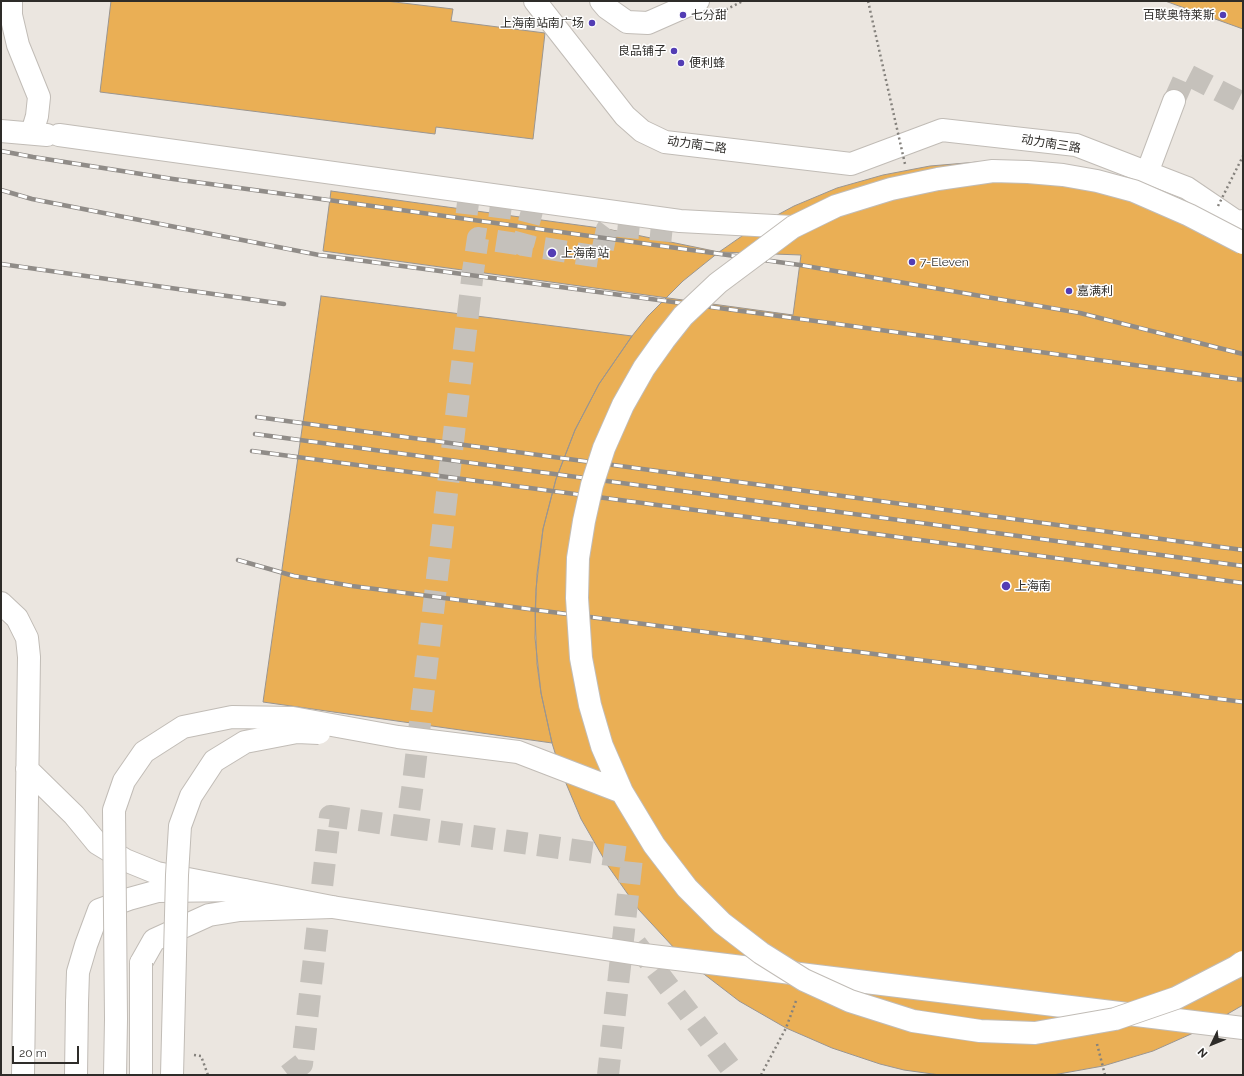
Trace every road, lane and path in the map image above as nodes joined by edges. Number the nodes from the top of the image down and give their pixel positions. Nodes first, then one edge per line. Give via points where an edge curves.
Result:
1 (11, 1) edge
2 (535, 1) edge
3 (601, 1) edge
4 (868, 1) edge
5 (692, 4) edge
6 (1174, 101) tunnel mouth
7 (1, 131) edge
8 (32, 133) junction
9 (1243, 156) edge
10 (851, 164) joint
11 (906, 170) dead end
12 (1147, 173) junction
13 (1215, 211) dead end
14 (793, 227) junction
15 (1242, 229) edge
16 (2, 603) edge
17 (398, 738) junction
18 (27, 769) junction
19 (622, 792) junction
20 (244, 890) junction
21 (332, 908) junction
22 (1243, 962) edge
23 (804, 980) junction
24 (1092, 1024) junction
25 (1243, 1028) edge
26 (23, 1075) edge
27 (76, 1075) edge
28 (115, 1075) edge
29 (141, 1075) edge
30 (172, 1075) edge
31 (761, 1075) edge
32 (1105, 1075) edge

1 - 8 main road via 11,16 18,45 39,97
2 - 10 main road, 动力南二路 via 625,116 642,131 666,142
3 - 5 main road via 606,8 627,22 648,23
4 - 11 path, bridge
6 - 12 main road
7 - 8 main road
8 - 14 main road via 680,222
9 - 13 path, bridge
10 - 12 main road, 动力南三路 via 942,130 1076,145
12 - 15 main road, 动力南三路 via 1187,188
14 - 15 main road, bridge via 836,206 891,189 938,178 993,171 1062,175 1097,181 1134,191 1189,215
14 - 19 main road, bridge via 718,283 683,316 664,340 623,405 604,448 592,485 578,558 577,598 581,658 600,739
16 - 18 main road via 17,618 27,638
17 - 19 main road, bridge via 518,752
17 - 28 main road, bridge via 292,718 232,717 183,727 144,752 124,781 114,810
17 - 30 main road, bridge via 297,732 245,742 214,761 191,796 180,826
18 - 20 main road via 74,815 97,843 126,860 157,874
18 - 26 main road
19 - 23 main road, bridge via 654,845 687,888 722,923 761,953
20 - 21 main road
20 - 27 main road, bridge via 158,891 100,910 78,972
21 - 25 main road via 674,959
21 - 29 main road, bridge via 240,910 209,915 154,940 141,963
22 - 24 main road, bridge via 1176,998
23 - 24 main road, bridge via 850,1001 913,1021 980,1031 1035,1033
23 - 31 path via 786,1028
24 - 32 path, bridge

